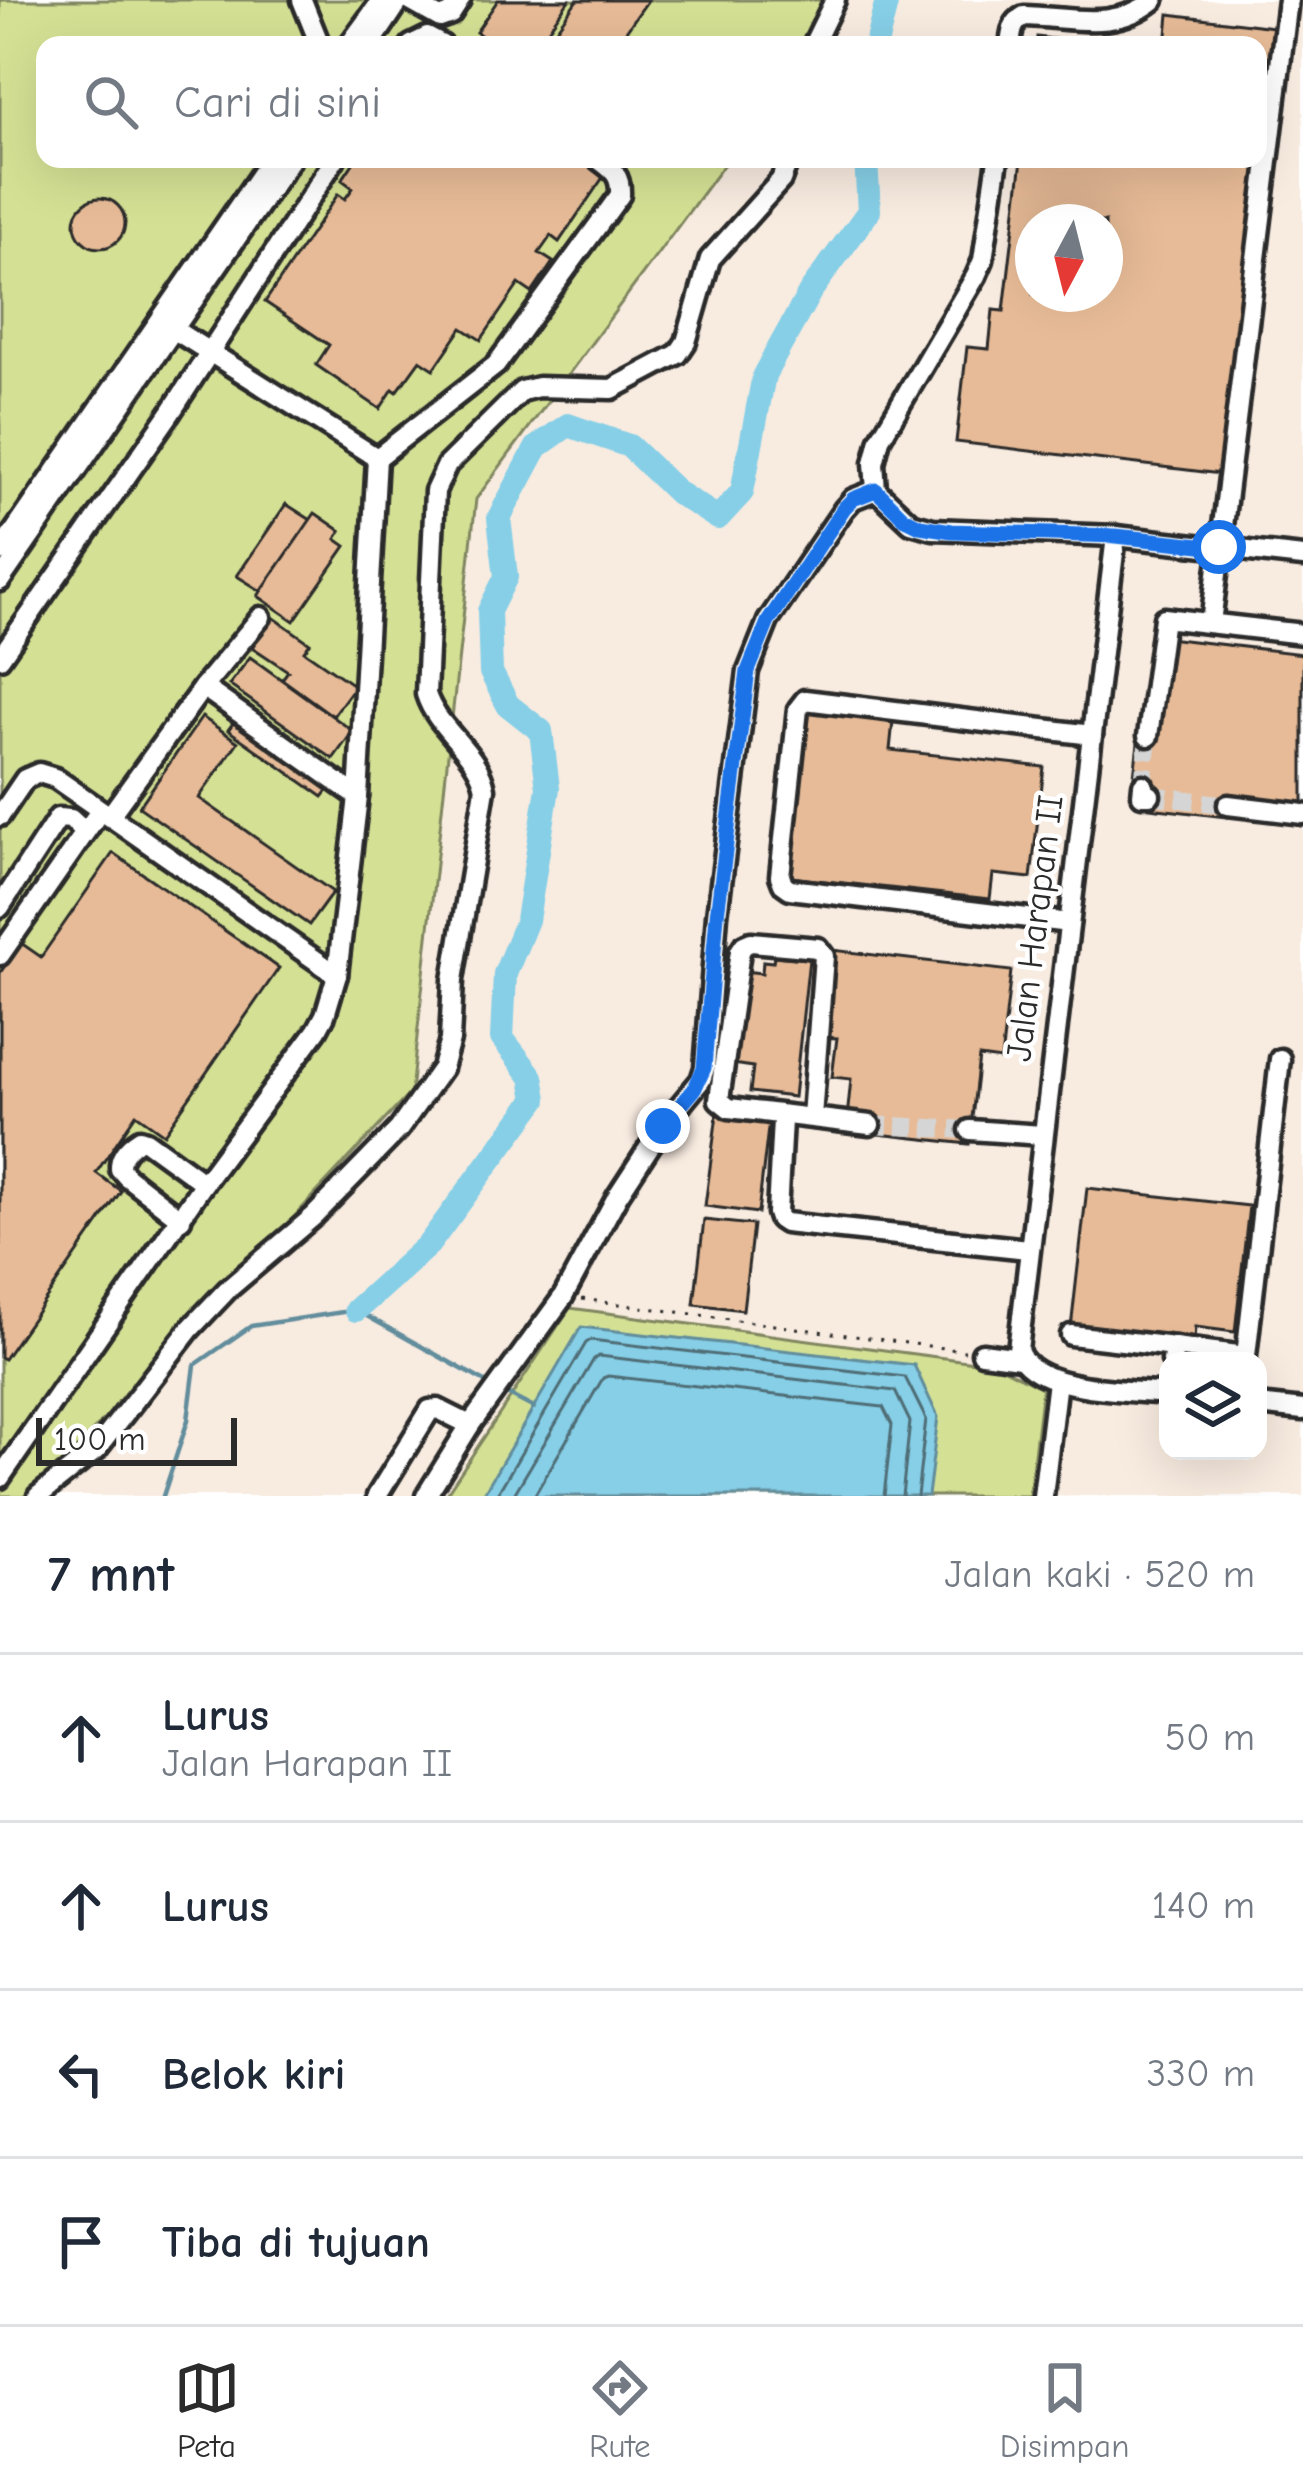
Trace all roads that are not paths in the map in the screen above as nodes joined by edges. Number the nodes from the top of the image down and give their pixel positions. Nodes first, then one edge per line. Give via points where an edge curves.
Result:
1 (302, 0) edge
2 (382, 0) edge
3 (404, 0) edge
4 (460, 0) edge
5 (835, 0) edge
6 (1154, 0) edge
7 (1288, 0) edge
8 (316, 36) edge
9 (356, 36) edge
10 (377, 36) edge
11 (817, 36) edge
12 (1011, 36) edge
13 (1267, 166) edge
14 (266, 168) edge
15 (284, 168) edge
16 (329, 168) edge
17 (610, 168) edge
18 (786, 168) edge
19 (997, 168) edge
20 (1267, 168) edge
21 (204, 271) junction
22 (246, 295) junction
23 (173, 329) junction
24 (211, 351) junction
25 (377, 458) junction
26 (876, 490) junction
27 (1116, 536) junction
28 (1219, 547) junction
29 (0, 552) edge
30 (1303, 557) edge
31 (0, 581) edge
32 (261, 617) dead end
33 (1211, 623) junction
34 (1303, 634) edge
35 (0, 658) edge
36 (203, 688) junction
37 (1092, 735) junction
38 (1148, 736) tunnel mouth
39 (358, 797) junction
40 (1228, 805) tunnel mouth
41 (105, 814) junction
42 (1303, 814) edge
43 (0, 816) edge
44 (85, 832) junction
45 (0, 907) edge
46 (1069, 923) junction
47 (0, 955) edge
48 (337, 975) junction
49 (1280, 1059) dead end
50 (785, 1116) junction
51 (812, 1117) junction
52 (870, 1124) tunnel mouth
53 (970, 1130) tunnel mouth
54 (1042, 1135) junction
55 (204, 1183) junction
56 (181, 1219) junction
57 (1028, 1249) junction
58 (1071, 1335) dead end
59 (1162, 1352) edge
60 (1246, 1352) edge
61 (982, 1353) road end
62 (1020, 1358) junction
63 (1057, 1381) junction
64 (1159, 1393) edge
65 (1267, 1406) edge
66 (1303, 1410) edge
67 (470, 1425) junction
68 (0, 1478) edge
69 (38, 1496) edge
70 (376, 1496) edge
71 (426, 1496) edge
72 (1043, 1496) edge

1 - 8 street
2 - 9 street
3 - 4 street via 446,18
3 - 10 street
5 - 11 street
6 - 12 street via 1108,21 1024,16
7 - 13 street
14 - 21 street
15 - 21 street
16 - 22 street
17 - 25 street via 620,195 496,364
18 - 69 street via 710,259 678,354 612,389 522,391 439,478 426,694 485,789 446,1058 399,1129 215,1303 96,1450
19 - 26 street via 983,260 880,439
20 - 28 street
21 - 22 street
21 - 23 street
21 - 29 street
22 - 24 street
23 - 24 street
23 - 31 street
24 - 25 street
24 - 35 street
25 - 39 street
26 - 27 street via 920,526
26 - 67 street via 853,499 834,521 768,622 748,671 700,1080 618,1195 563,1297
27 - 28 street
27 - 37 street, Jalan Harapan II
28 - 30 street
28 - 33 street
32 - 36 street
33 - 34 street
33 - 38 street via 1164,618
36 - 39 street
36 - 41 street
37 - 46 street, Jalan Harapan II
37 - 46 street via 805,700 798,709 783,884
39 - 48 street
40 - 42 street
41 - 43 street via 39,773 25,779
41 - 44 street
41 - 48 street
44 - 45 street via 71,819 52,823
44 - 47 street
46 - 54 street, Jalan Harapan II
48 - 55 street via 316,1030
49 - 60 street
50 - 51 street
50 - 51 street via 719,1100 740,951 751,942 818,948 824,956
50 - 57 street via 777,1213 785,1223
51 - 52 street
53 - 54 street
54 - 57 street, Jalan Harapan II
55 - 56 street
55 - 56 street via 140,1139 122,1157 127,1177
56 - 68 street
57 - 62 street, Jalan Harapan II
58 - 59 street
61 - 62 street
62 - 63 street
63 - 64 street
63 - 72 street
65 - 66 street
67 - 70 street via 430,1410
67 - 71 street

